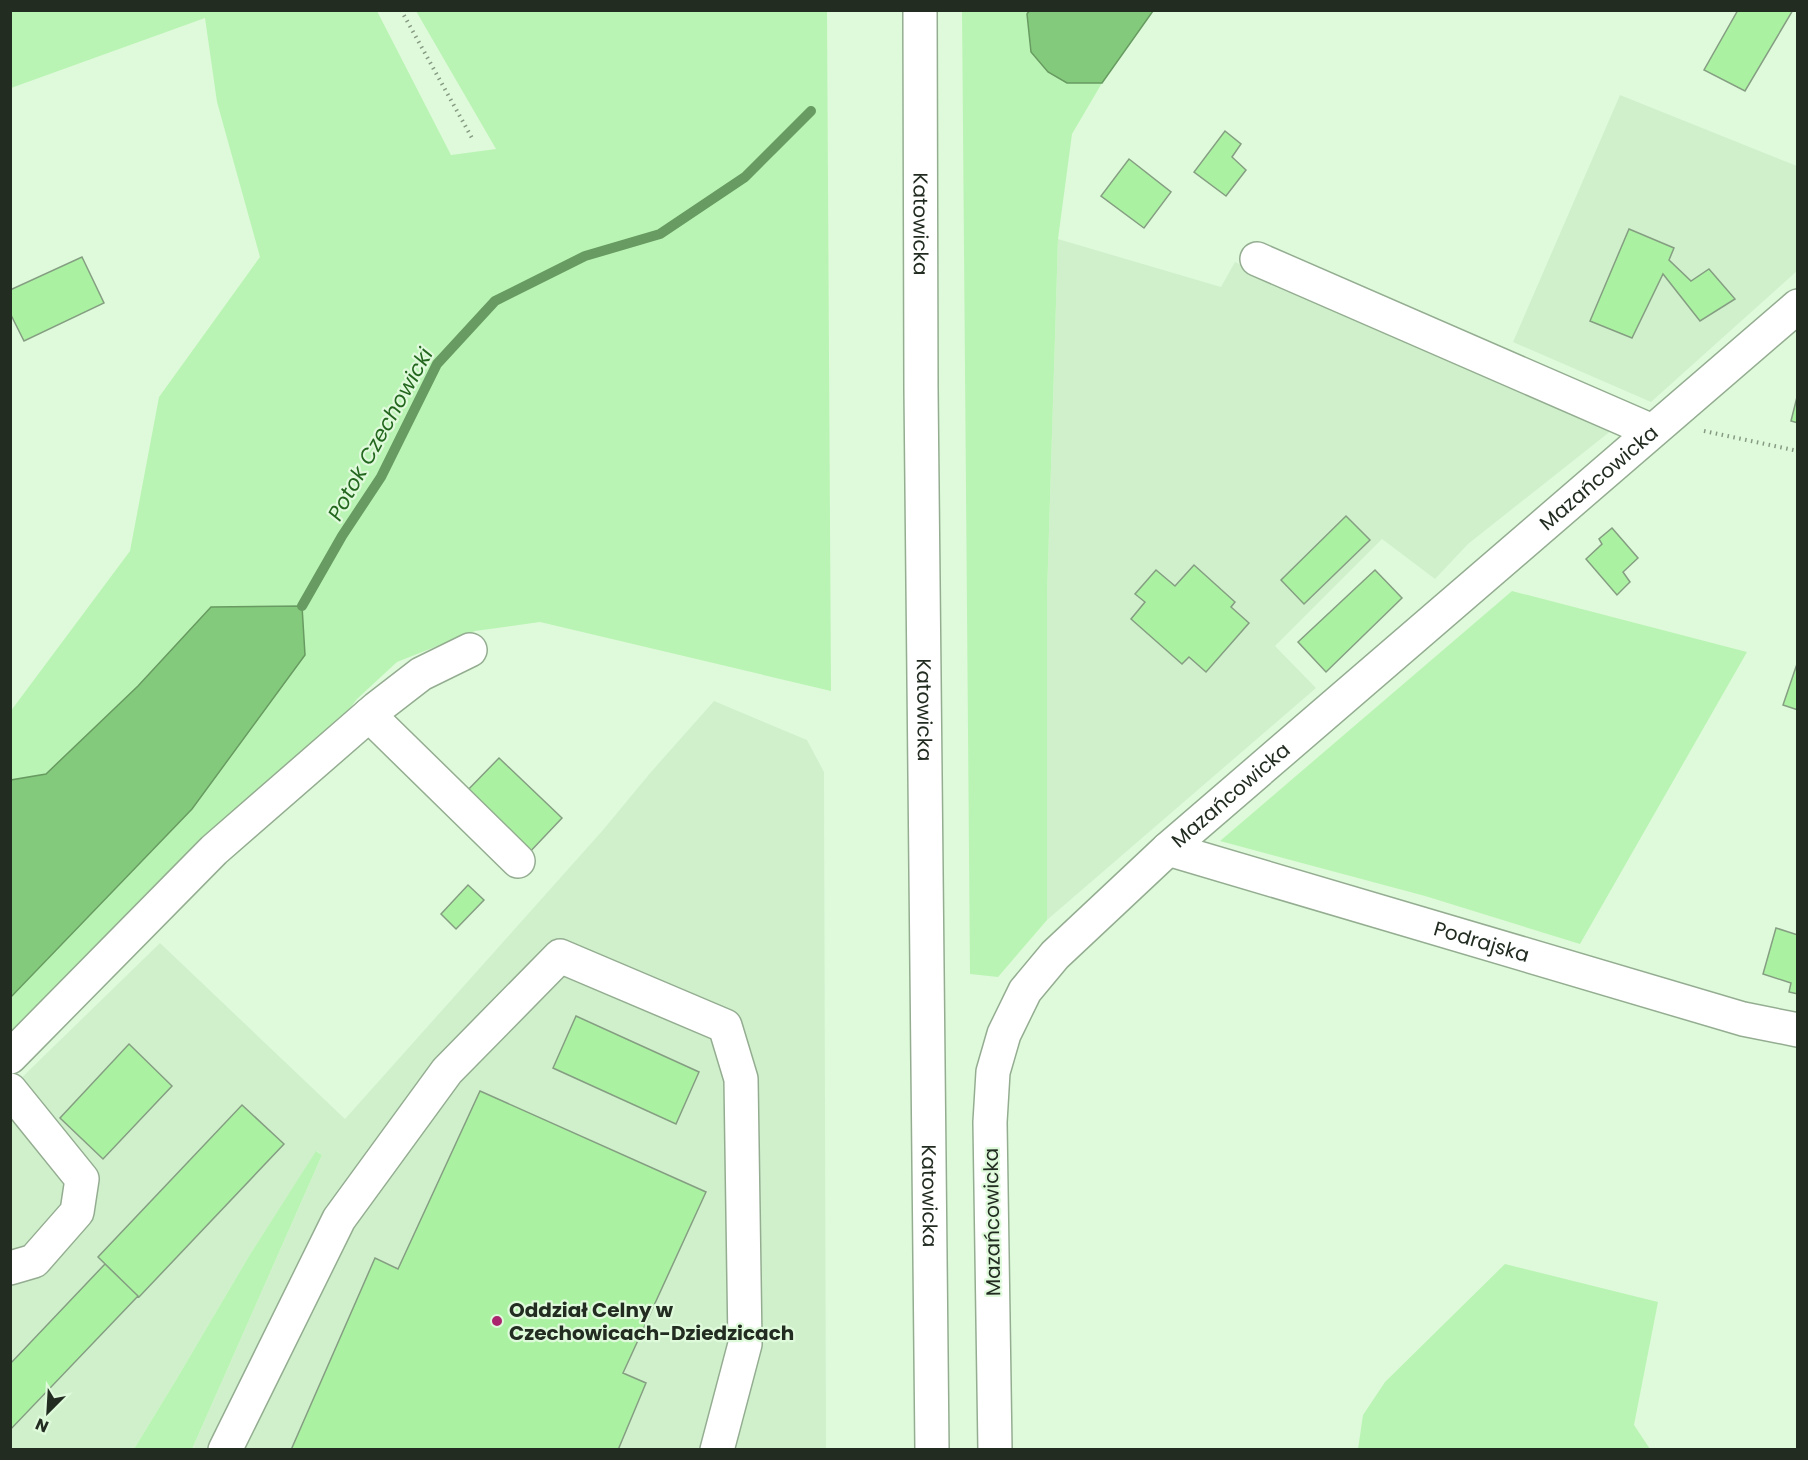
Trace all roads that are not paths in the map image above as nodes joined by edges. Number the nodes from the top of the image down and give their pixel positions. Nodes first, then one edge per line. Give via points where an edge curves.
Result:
1 (920, 10) edge
2 (1257, 259) dead end
3 (1797, 306) edge
4 (1658, 427) junction
5 (470, 650) dead end
6 (369, 715) junction
7 (1168, 849) junction
8 (518, 861) dead end
9 (1797, 1030) edge
10 (10, 1057) edge
11 (10, 1090) edge
12 (10, 1268) edge
13 (931, 1409) junction
14 (225, 1449) edge
15 (717, 1449) edge
16 (915, 1449) edge
17 (932, 1449) edge
18 (995, 1449) edge

1 - 13 street, Katowicka
2 - 4 street
3 - 4 street, Mazańcowicka
4 - 7 street, Mazańcowicka
5 - 6 street via 421,674
6 - 8 street
6 - 10 street via 214,850
7 - 9 street, Podrajska via 1743,1019
7 - 18 street, Mazańcowicka via 1055,955 1025,991 1004,1034 993,1072 990,1122
11 - 12 street via 82,1179 77,1212 34,1261
13 - 16 street, Katowicka
13 - 17 street, Katowicka
14 - 15 street via 339,1219 447,1071 560,956 725,1026 741,1079 745,1344

